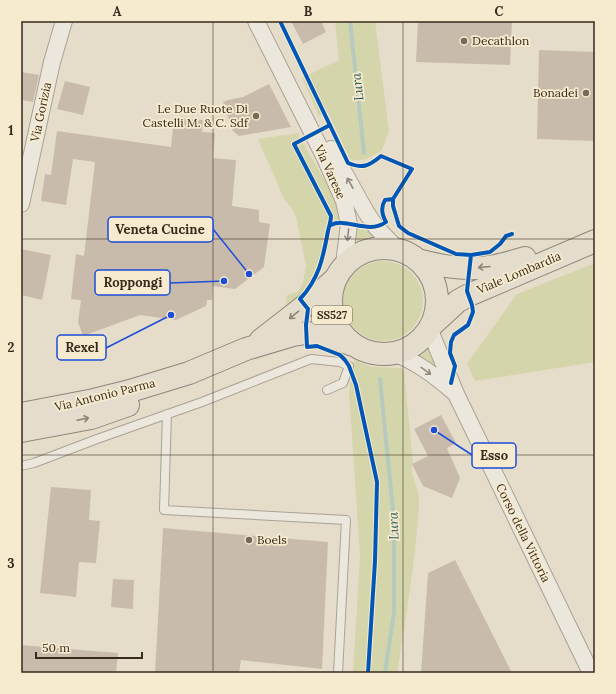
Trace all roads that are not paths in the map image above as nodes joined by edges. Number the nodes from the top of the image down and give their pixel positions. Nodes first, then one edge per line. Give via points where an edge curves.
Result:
1 (64, 21) edge
2 (256, 21) edge
3 (266, 21) edge
4 (21, 204) edge
5 (593, 242) edge
6 (397, 249) junction
7 (418, 260) junction
8 (339, 272) junction
9 (431, 326) junction
10 (353, 344) junction
11 (246, 349) junction
12 (394, 353) junction
13 (327, 390) dead end
14 (456, 394) junction
15 (167, 414) junction
16 (22, 417) edge
17 (21, 466) edge
18 (338, 673) edge
19 (591, 673) edge

1 - 4 street, Via Gorizia via 52,62
2 -> 8 street, Via Varese via 344,201 349,224
6 -> 3 street, Via Varese via 376,226 361,203
5 -> 7 main road, Viale Lombardia via 486,267 451,267
5 - 9 main road, Viale Lombardia via 468,295
6 - 7 main road
6 - 8 main road via 368,250 356,256
7 - 9 main road via 430,275 436,293 436,312
8 - 10 main road, SS527 via 330,300 331,310 342,334
8 -> 11 main road, Via Antonio Parma via 326,289
9 - 12 main road, SS527 via 413,345
9 - 14 street, Corso della Vittoria
10 - 11 main road, Via Antonio Parma via 326,335 306,333
10 - 12 main road, SS527 via 372,353
11 - 16 main road, Via Antonio Parma via 189,373
12 -> 14 street, Corso della Vittoria via 423,368
13 - 15 lane via 343,383 349,366 340,362 311,359
14 - 19 street, Corso della Vittoria
15 - 17 lane
15 - 18 lane via 164,510 346,520

